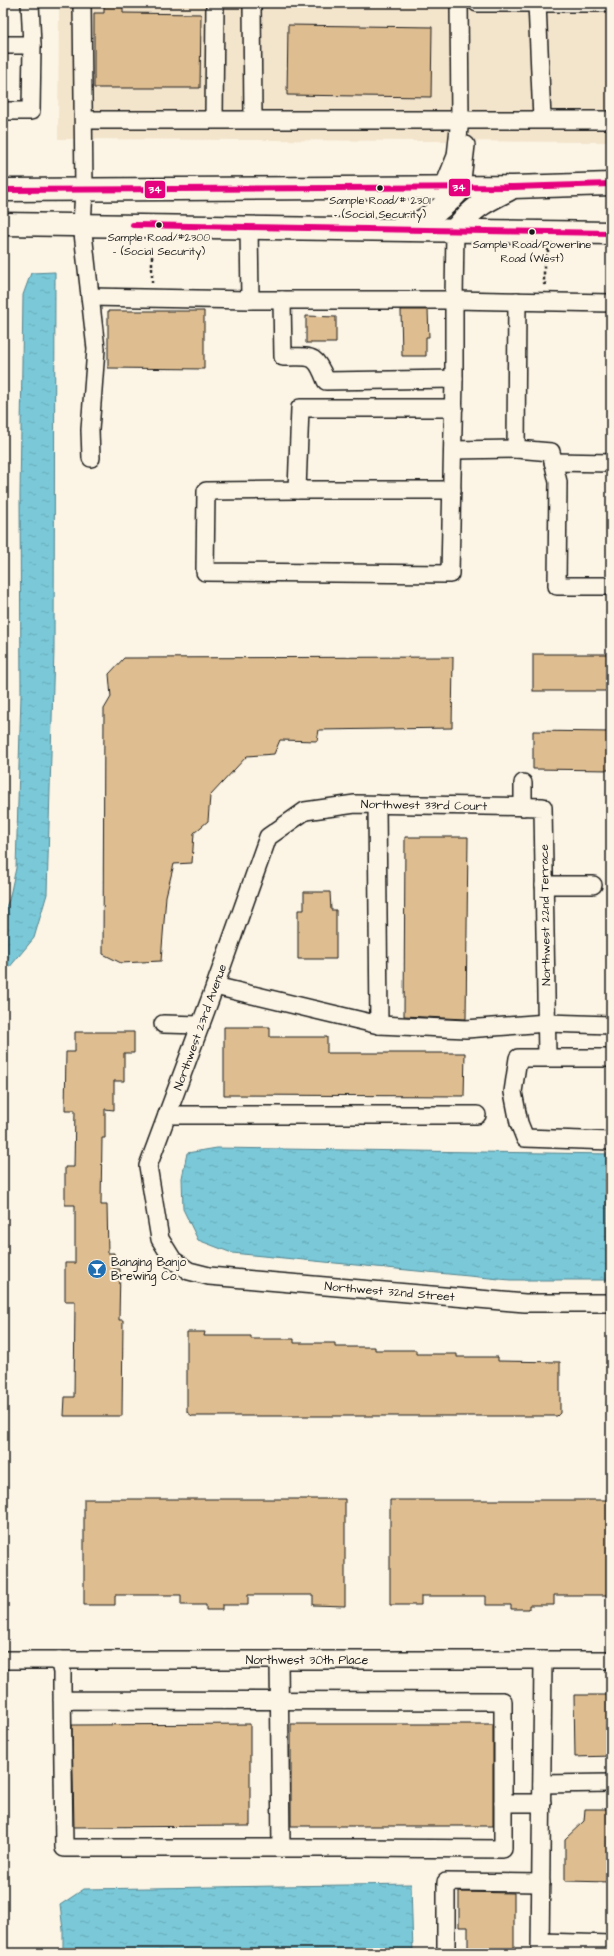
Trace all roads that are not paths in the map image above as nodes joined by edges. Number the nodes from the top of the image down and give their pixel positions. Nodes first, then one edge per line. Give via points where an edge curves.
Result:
1 (30, 3) edge
2 (82, 3) edge
3 (215, 3) edge
4 (252, 3) edge
5 (459, 3) edge
6 (477, 3) edge
7 (537, 3) edge
8 (611, 3) edge
9 (3, 45) edge
10 (32, 45) junction
11 (3, 112) edge
12 (253, 119) junction
13 (460, 119) junction
14 (542, 119) junction
15 (84, 120) junction
16 (214, 120) junction
17 (611, 120) edge
18 (611, 184) edge
19 (452, 188) junction
20 (513, 188) junction
21 (3, 190) edge
22 (84, 191) junction
23 (3, 224) edge
24 (82, 224) junction
25 (249, 226) junction
26 (409, 229) junction
27 (455, 230) junction
28 (611, 233) edge
29 (90, 297) junction
30 (250, 300) junction
31 (282, 300) junction
32 (454, 300) junction
33 (517, 301) junction
34 (611, 303) edge
35 (454, 379) junction
36 (454, 408) junction
37 (516, 449) junction
38 (452, 450) junction
39 (91, 458) dead end
40 (554, 462) junction
41 (611, 463) edge
42 (296, 490) junction
43 (452, 490) junction
44 (611, 586) edge
45 (523, 783) dead end
46 (377, 804) junction
47 (523, 807) junction
48 (543, 807) joint
49 (305, 811) joint
50 (544, 885) junction
51 (593, 885) dead end
52 (215, 986) junction
53 (547, 1023) junction
54 (163, 1024) dead end
55 (379, 1024) junction
56 (201, 1025) junction
57 (611, 1025) edge
58 (548, 1057) junction
59 (611, 1058) edge
60 (167, 1115) junction
61 (477, 1115) dead end
62 (611, 1141) edge
63 (173, 1260) joint
64 (611, 1303) edge
65 (3, 1660) edge
66 (59, 1660) junction
67 (279, 1660) junction
68 (543, 1660) junction
69 (611, 1660) edge
70 (62, 1700) junction
71 (279, 1701) junction
72 (611, 1783) edge
73 (542, 1784) junction
74 (503, 1803) junction
75 (542, 1803) junction
76 (281, 1848) junction
77 (541, 1883) junction
78 (611, 1944) edge
79 (541, 1947) edge
80 (446, 1953) edge

1 - 10 street
2 - 15 street
3 - 16 street
4 - 12 street
5 - 13 street
6 - 7 street
7 - 8 street
7 - 14 street
9 - 10 street
10 - 11 street via 31,111
12 - 13 street
12 - 16 street
13 - 14 street
13 - 19 street via 467,148
14 - 17 street
15 - 16 street
15 - 22 street
18 - 20 main road
19 - 20 main road
19 - 22 main road
19 - 26 main road via 449,203
20 - 27 main road via 483,202 468,213
21 - 22 main road
22 - 24 street
23 - 24 main road
24 - 25 main road
24 - 29 street
25 - 26 main road
25 - 30 street
26 - 27 main road
27 - 28 main road
27 - 32 street
29 - 30 street
29 - 39 street via 96,348 90,430
30 - 31 street
31 - 32 street
31 - 35 street via 283,357 308,357 319,364 326,381
32 - 33 street
32 - 35 street
33 - 34 street
33 - 37 street
35 - 36 street
36 - 38 street
36 - 42 street via 300,408
37 - 38 street
37 - 40 street via 551,452
38 - 43 street
40 - 41 street
40 - 44 street via 558,482 557,586
42 - 43 street
42 - 43 street via 206,491 205,572 450,574
45 - 47 street
46 - 47 street, Northwest 33rd Court
46 - 49 street, Northwest 33rd Court via 355,804
46 - 55 street
47 - 48 street, Northwest 33rd Court
48 - 50 street, Northwest 22nd Terrace
49 - 52 street, Northwest 23rd Avenue via 268,837
50 - 51 street
50 - 53 street, Northwest 22nd Terrace
52 - 55 street
52 - 56 street, Northwest 23rd Avenue
53 - 55 street via 492,1025 466,1029
53 - 57 street
53 - 58 street, Northwest 22nd Terrace
54 - 56 street
56 - 60 street, Northwest 23rd Avenue
58 - 59 street
58 - 62 street via 518,1058 513,1092 519,1123 525,1138
60 - 61 street
60 - 63 street, Northwest 23rd Avenue via 148,1166 160,1239
63 - 64 street, Northwest 32nd Street via 189,1271 209,1276 525,1303
65 - 66 street, Northwest 30th Place
66 - 67 street, Northwest 30th Place
66 - 70 street via 62,1672
67 - 68 street, Northwest 30th Place
67 - 71 street
68 - 69 street, Northwest 30th Place
68 - 73 street
70 - 71 street
70 - 76 street via 64,1848
71 - 74 street via 503,1701
71 - 76 street
72 - 73 street
73 - 75 street
74 - 75 street
74 - 76 street via 503,1849
75 - 77 street
77 - 79 street
77 - 80 street via 446,1882
78 - 79 street

